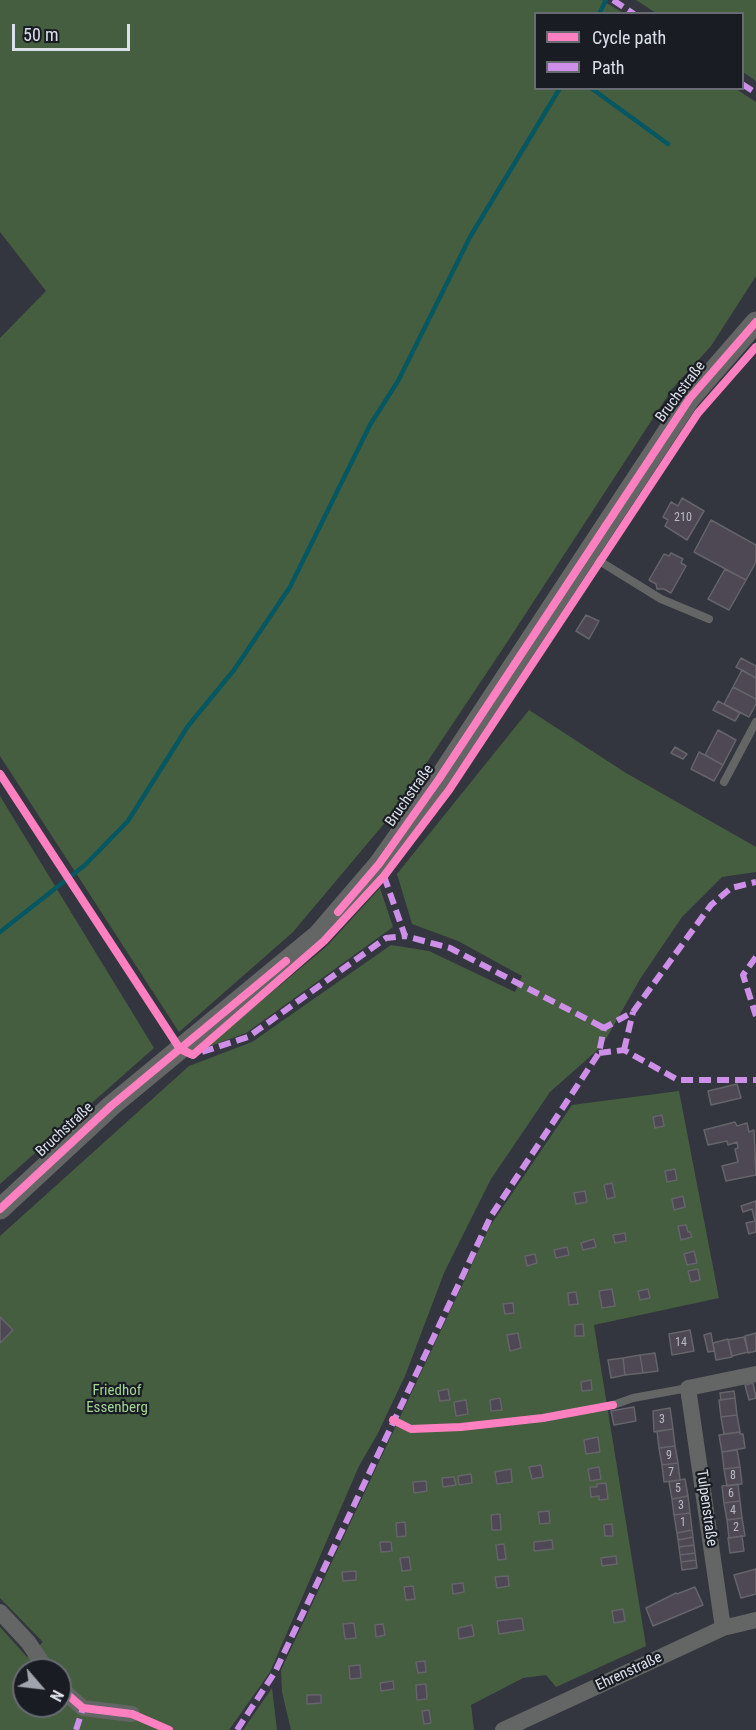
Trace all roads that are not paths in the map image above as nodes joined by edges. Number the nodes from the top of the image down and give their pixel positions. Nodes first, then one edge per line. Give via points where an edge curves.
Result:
1 (756, 322) edge
2 (587, 553) junction
3 (709, 619) dead end
4 (756, 722) edge
5 (724, 782) dead end
6 (0, 1209) edge
7 (756, 1374) edge
8 (688, 1388) junction
9 (613, 1405) dead end
10 (0, 1612) edge
11 (756, 1620) edge
12 (723, 1628) junction
13 (39, 1658) edge
14 (72, 1698) edge
15 (132, 1714) dead end
16 (503, 1730) edge

1 - 2 street, Bruchstraße via 690,398
2 - 3 lane via 661,599
2 - 6 street, Bruchstraße via 432,789 379,864 318,935 111,1106
4 - 5 lane
7 - 8 street
8 - 9 lane
8 - 12 street, Tulpenstraße
10 - 13 street
11 - 12 street, Ehrenstraße
12 - 16 street, Ehrenstraße
14 - 15 street via 83,1708

